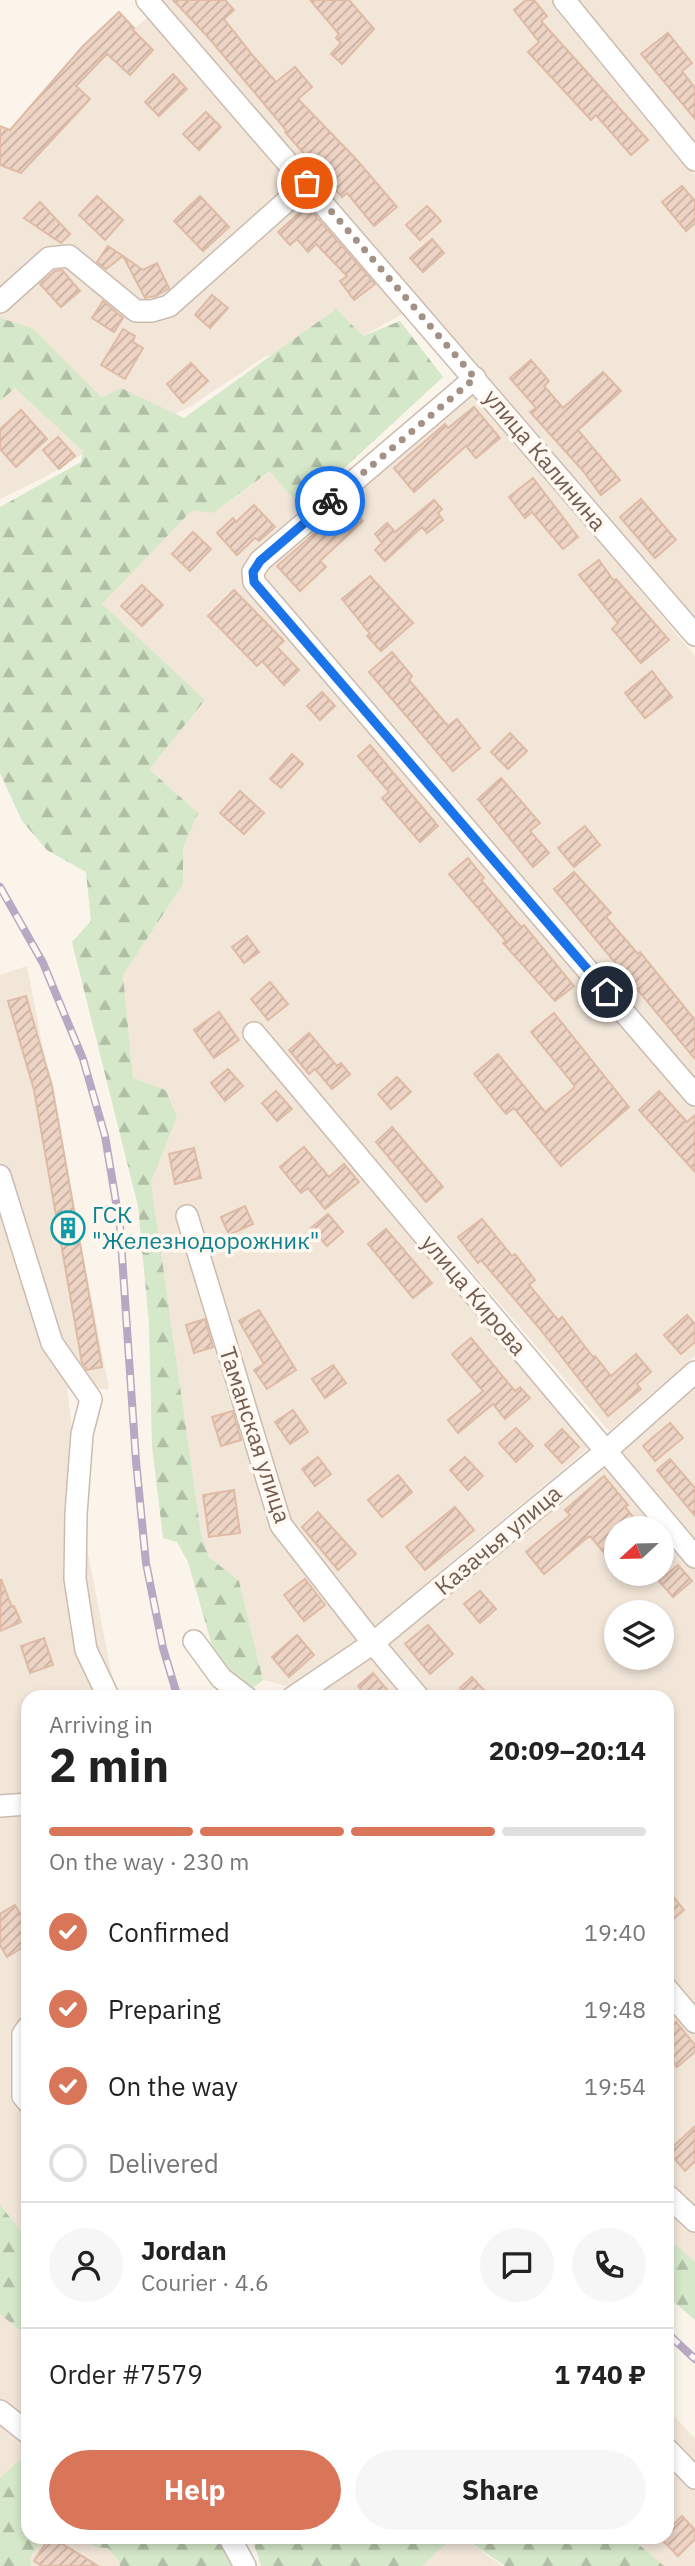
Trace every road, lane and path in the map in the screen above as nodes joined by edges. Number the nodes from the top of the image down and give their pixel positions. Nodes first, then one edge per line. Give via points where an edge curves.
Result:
1 (147, 0) edge
2 (564, 0) edge
3 (695, 160) edge
4 (307, 183) junction
5 (0, 302) edge
6 (475, 378) junction
7 (695, 635) edge
8 (254, 1033) dead end
9 (695, 1095) edge
10 (0, 1176) edge
11 (187, 1216) dead end
12 (695, 1372) edge
13 (606, 1451) junction
14 (695, 1556) edge
15 (194, 1640) dead end
16 (373, 1643) junction
17 (105, 1690) edge
18 (237, 1690) edge
19 (304, 1690) edge
20 (412, 1690) edge
21 (21, 1804) edge
22 (0, 1806) edge
23 (674, 1997) edge
24 (695, 2022) edge
25 (674, 2201) edge
26 (695, 2221) edge
27 (0, 2411) edge
28 (21, 2428) edge
29 (674, 2456) edge
30 (695, 2478) edge
31 (233, 2544) edge
32 (245, 2566) edge

1 - 4 street, улица Калинина
2 - 3 street
4 - 5 street via 169,306 136,311 69,256 49,258
4 - 6 street, улица Калинина
6 - 7 street, улица Калинина
6 - 9 street via 260,561 253,572 254,582
8 - 13 street, улица Кирова
10 - 17 street via 52,1343 91,1399 82,1434 75,1579 86,1650
11 - 16 street, Таманская улица via 281,1525
12 - 13 street, Казачья улица
13 - 14 street, улица Кирова
13 - 16 street, Казачья улица
15 - 18 street via 221,1678
16 - 19 street, Казачья улица
16 - 20 street, Таманская улица
21 - 22 street
23 - 24 street
25 - 26 street
27 - 28 street
29 - 30 street
31 - 32 street

